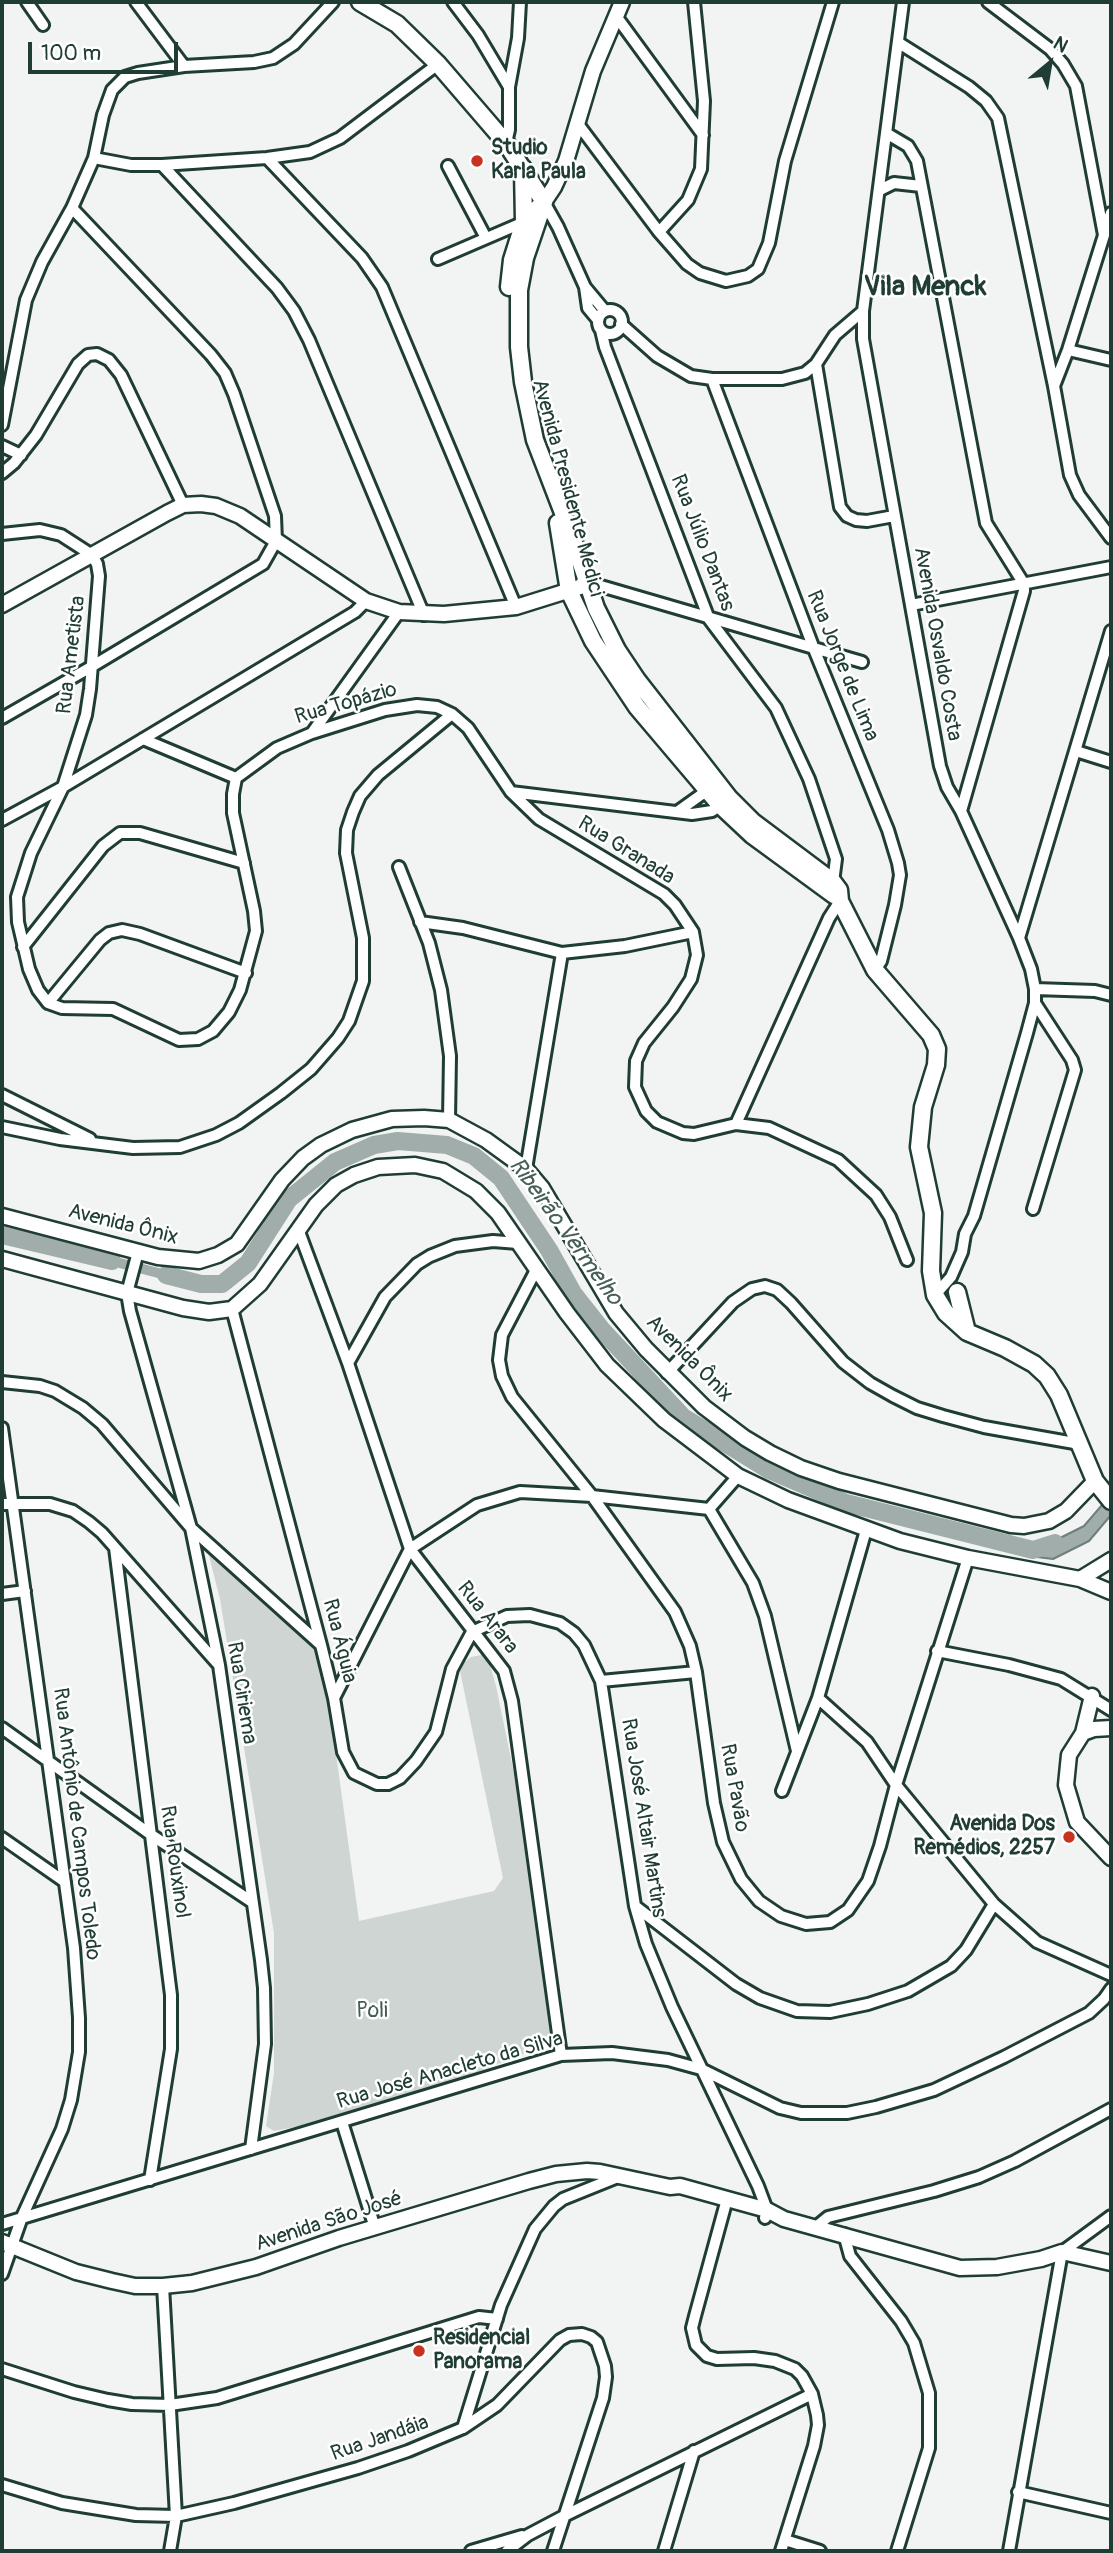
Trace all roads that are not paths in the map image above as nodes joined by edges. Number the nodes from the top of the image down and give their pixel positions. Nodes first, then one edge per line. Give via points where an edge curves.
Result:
1 (27, 2) edge
2 (136, 2) edge
3 (333, 2) edge
4 (360, 2) edge
5 (453, 2) edge
6 (520, 2) edge
7 (622, 2) edge
8 (694, 2) edge
9 (833, 2) edge
10 (903, 2) edge
11 (988, 2) edge
12 (616, 16) junction
13 (43, 25) dead end
14 (899, 43) junction
15 (438, 64) junction
16 (184, 66) junction
17 (509, 87) junction
18 (509, 103) junction
19 (578, 124) junction
20 (491, 125) junction
21 (886, 133) junction
22 (704, 135) junction
23 (506, 143) junction
24 (94, 158) junction
25 (267, 158) junction
26 (162, 165) junction
27 (448, 166) dead end
28 (523, 166) junction
29 (921, 187) junction
30 (880, 190) junction
31 (544, 202) junction
32 (72, 208) junction
33 (1111, 213) edge
34 (524, 222) junction
35 (659, 232) junction
36 (1104, 234) junction
37 (486, 238) junction
38 (439, 259) dead end
39 (863, 311) junction
40 (602, 320) junction
41 (617, 328) junction
42 (1068, 350) junction
43 (1111, 359) edge
44 (612, 361) junction
45 (816, 364) junction
46 (712, 379) junction
47 (1054, 386) junction
48 (2, 425) edge
49 (2, 446) edge
50 (21, 454) junction
51 (2, 473) edge
52 (183, 505) junction
53 (894, 516) junction
54 (2, 534) edge
55 (1111, 538) edge
56 (276, 541) junction
57 (92, 555) junction
58 (1111, 567) edge
59 (586, 579) junction
60 (1024, 584) junction
61 (569, 591) junction
62 (366, 601) junction
63 (2, 605) edge
64 (911, 605) junction
65 (516, 607) junction
66 (398, 612) junction
67 (424, 615) junction
68 (709, 619) junction
69 (1111, 631) edge
70 (814, 649) junction
71 (617, 650) junction
72 (862, 662) dead end
73 (91, 667) junction
74 (452, 714) junction
75 (2, 718) edge
76 (312, 733) junction
77 (143, 739) junction
78 (1076, 751) junction
79 (1111, 762) edge
80 (236, 778) junction
81 (63, 787) junction
82 (712, 788) junction
83 (511, 792) junction
84 (724, 802) junction
85 (961, 811) junction
86 (677, 812) junction
87 (2, 820) edge
88 (244, 863) junction
89 (399, 867) dead end
90 (834, 881) junction
91 (841, 901) junction
92 (421, 922) junction
93 (693, 932) junction
94 (1019, 938) junction
95 (23, 947) junction
96 (562, 953) junction
97 (875, 970) junction
98 (246, 973) junction
99 (1035, 989) junction
100 (1111, 995) edge
101 (48, 1003) junction
102 (1035, 1003) junction
103 (2, 1095) edge
104 (449, 1120) junction
105 (736, 1124) junction
106 (2, 1127) edge
107 (98, 1144) junction
108 (526, 1169) junction
109 (1033, 1209) dead end
110 (2, 1216) edge
111 (298, 1229) junction
112 (518, 1243) junction
113 (137, 1254) junction
114 (2, 1259) edge
115 (907, 1260) dead end
116 (956, 1267) junction
117 (536, 1270) junction
118 (127, 1290) junction
119 (957, 1292) junction
120 (935, 1295) junction
121 (232, 1308) junction
122 (946, 1313) junction
123 (967, 1332) junction
124 (348, 1363) junction
125 (667, 1373) junction
126 (2, 1382) edge
127 (2, 1428) edge
128 (1080, 1444) junction
129 (738, 1476) junction
130 (1103, 1491) edge
131 (592, 1496) junction
132 (8, 1504) edge
133 (709, 1509) junction
134 (191, 1528) junction
135 (866, 1530) junction
136 (115, 1548) junction
137 (410, 1549) junction
138 (968, 1558) junction
139 (1111, 1560) edge
140 (1080, 1579) junction
141 (25, 1591) junction
142 (1111, 1592) edge
143 (2, 1594) edge
144 (472, 1632) junction
145 (321, 1645) junction
146 (937, 1651) junction
147 (219, 1665) junction
148 (696, 1672) junction
149 (601, 1681) junction
150 (1093, 1696) junction
151 (334, 1698) junction
152 (818, 1698) junction
153 (1111, 1710) edge
154 (2, 1728) edge
155 (1111, 1728) edge
156 (1083, 1733) junction
157 (797, 1752) junction
158 (49, 1761) junction
159 (896, 1784) junction
160 (782, 1791) dead end
161 (150, 1834) junction
162 (4, 1844) edge
163 (1111, 1858) edge
164 (65, 1882) junction
165 (252, 1902) junction
166 (994, 1904) junction
167 (635, 1906) junction
168 (1111, 1975) edge
169 (1111, 1989) edge
170 (561, 2055) junction
171 (701, 2069) junction
172 (1111, 2109) edge
173 (342, 2122) junction
174 (251, 2149) junction
175 (620, 2176) junction
176 (150, 2180) junction
177 (726, 2203) junction
178 (762, 2213) junction
179 (1111, 2216) edge
180 (22, 2217) junction
181 (2, 2224) edge
182 (817, 2227) junction
183 (374, 2228) junction
184 (844, 2234) junction
185 (6, 2244) edge
186 (1062, 2252) junction
187 (1111, 2263) edge
188 (2, 2274) edge
189 (163, 2286) junction
190 (497, 2319) junction
191 (2, 2369) edge
192 (812, 2394) junction
193 (170, 2404) junction
194 (463, 2428) junction
195 (694, 2451) junction
196 (2, 2485) edge
197 (1018, 2492) junction
198 (1111, 2513) edge
199 (176, 2516) junction
200 (564, 2516) junction
201 (528, 2535) junction
202 (783, 2546) edge
203 (479, 2550) edge
204 (170, 2551) edge
205 (508, 2551) edge
206 (553, 2551) edge
207 (664, 2551) edge
208 (820, 2551) edge
209 (897, 2551) edge
210 (1009, 2551) edge

1 - 13 street
2 - 16 street
3 - 16 street via 294,44 273,58
4 - 15 main road via 397,24
5 - 17 street
6 - 17 street
7 - 12 main road
8 - 22 street
9 - 35 street via 785,161 769,243 758,269 739,280 726,281 700,273 681,259
10 - 14 street, Avenida Osvaldo Costa
11 - 36 street via 1050,49 1076,86
12 - 19 main road
12 - 22 street
14 - 21 street, Avenida Osvaldo Costa
14 - 47 street via 969,87 998,118
15 - 20 main road
15 - 25 street via 332,143 310,152
16 - 24 street via 138,73 117,84 107,101
17 - 18 street
18 - 20 street
18 - 23 street
19 - 31 main road via 561,175
19 - 35 street
20 - 23 main road
21 - 29 street via 913,151
21 - 30 street, Avenida Osvaldo Costa
22 - 35 street via 696,185
23 - 28 main road
24 - 26 street
24 - 32 street
25 - 26 street
25 - 65 street via 362,258 382,287
26 - 67 street via 294,311
27 - 37 street
28 - 31 main road
28 - 34 main road
29 - 30 street via 894,183
29 - 60 street via 986,523
30 - 39 street, Avenida Osvaldo Costa
31 - 34 main road, Avenida Presidente Médici
31 - 40 street, Rua Júlio Dantas
31 - 59 main road, Avenida Presidente Médici via 519,290 519,347 535,440
32 - 48 street via 26,300
32 - 56 street via 225,373 275,516
33 - 36 street
34 - 37 street
34 - 61 main road, Avenida Presidente Médici via 509,288 515,375 523,417 556,514
36 - 42 street
37 - 38 street
39 - 45 street via 835,335
39 - 53 street, Avenida Osvaldo Costa via 866,361
40 - 41 street
40 - 41 street, Rua Júlio Dantas via 616,312 621,318
40 - 44 street, Rua Júlio Dantas
41 - 44 street, Rua Júlio Dantas
41 - 46 street via 670,366
42 - 43 street
42 - 47 street
44 - 68 street, Rua Júlio Dantas
45 - 46 street via 805,373 782,379
45 - 53 street via 840,507 856,520
46 - 70 street, Rua Jorge de Lima
47 - 55 street via 1070,475
49 - 50 street
50 - 51 street
50 - 52 street via 82,360 101,355 126,384
52 - 56 main road via 228,510
52 - 57 main road
53 - 64 street, Avenida Osvaldo Costa
54 - 57 street via 50,531
56 - 62 main road
56 - 73 street via 263,564
57 - 63 main road
57 - 73 street, Rua Ametista via 100,589
58 - 60 street
59 - 61 main road
59 - 68 street
59 - 71 main road, Avenida Presidente Médici
60 - 64 street
60 - 85 street
61 - 65 main road
61 - 71 main road via 597,637
61 - 82 main road, Avenida Presidente Médici via 593,641 637,706
62 - 66 main road
62 - 77 street via 355,612
64 - 85 street, Avenida Osvaldo Costa via 940,766
65 - 67 main road
66 - 67 main road
66 - 76 street
68 - 70 street
68 - 90 street, Rua Júlio Dantas via 785,724 836,859
69 - 78 street
70 - 72 street
70 - 97 street, Rua Jorge de Lima via 898,863 895,905
71 - 82 main road, Avenida Presidente Médici
73 - 75 street
73 - 81 street, Rua Ametista via 86,715
74 - 76 street, Rua Topázio via 427,705 408,705
74 - 83 street via 475,737
74 - 107 street via 368,785 349,822 346,853 363,938 363,981 354,1011 331,1048 281,1093 216,1135 163,1149
76 - 80 street, Rua Topázio via 277,748
77 - 80 street
77 - 81 street
78 - 79 street
78 - 94 street
80 - 88 street via 233,813
81 - 87 street
81 - 95 street, Rua Ametista via 19,886 16,907
82 - 84 main road, Avenida Presidente Médici
82 - 86 street
83 - 86 street
83 - 93 street, Rua Granada via 549,826 664,894
84 - 86 street via 703,814
84 - 90 main road, Avenida Presidente Médici
84 - 91 main road, Avenida Presidente Médici via 761,842
85 - 94 street, Avenida Osvaldo Costa
88 - 95 street via 140,833 120,833 103,846
88 - 98 street via 256,925
89 - 92 street
90 - 91 main road, Avenida Presidente Médici
91 - 97 main road, Avenida Presidente Médici
91 - 105 street via 829,918
92 - 96 street
92 - 104 street via 441,990 449,1043
93 - 96 street
93 - 105 street via 697,956 691,979 640,1052 635,1087 646,1111 670,1129 694,1134
94 - 99 street, Avenida Osvaldo Costa
95 - 101 street, Rua Ametista via 34,981
96 - 108 street
97 - 120 main road, Avenida Presidente Médici via 931,1034 937,1049 919,1132 933,1213
98 - 101 street via 122,930 100,940
98 - 101 street via 221,1023 198,1040 172,1037 113,1009 62,1008
99 - 100 street
99 - 102 street, Avenida Osvaldo Costa
102 - 109 street via 1075,1070
102 - 116 street, Avenida Osvaldo Costa
103 - 107 street
104 - 108 main road, Avenida Ônix via 486,1139
104 - 113 main road, Avenida Ônix via 392,1119 321,1145 282,1180 237,1244 218,1255 199,1262
105 - 115 street via 780,1132 851,1170 890,1217
106 - 107 street
108 - 125 main road, Avenida Ônix via 616,1313
110 - 113 main road, Avenida Ônix
111 - 112 main road via 321,1199 354,1175 378,1167 415,1165 443,1171 476,1191
111 - 121 main road via 260,1284
111 - 124 street, Rua Arara
112 - 117 main road
112 - 124 street via 455,1245 417,1264 385,1297
113 - 118 street, Rua Ciriema
114 - 118 main road
116 - 119 street, Avenida Osvaldo Costa
116 - 120 street, Avenida Osvaldo Costa
117 - 129 main road via 607,1365 664,1420
117 - 131 street, Rua Pavão via 502,1335 500,1368 512,1397
118 - 121 main road via 197,1311
118 - 134 street, Rua Ciriema via 139,1349
119 - 122 street, Avenida Osvaldo Costa
119 - 123 main road
120 - 122 main road, Avenida Presidente Médici
121 - 145 street, Rua Águia
122 - 123 main road, Avenida Presidente Médici
123 - 128 main road, Avenida Presidente Médici via 1041,1370 1059,1395
124 - 137 street, Rua Arara
125 - 128 street via 733,1302 765,1286 791,1303 843,1362 893,1396 917,1408 984,1427
125 - 130 main road, Avenida Ônix via 721,1421 778,1457 839,1481 968,1516 1011,1525 1036,1524
126 - 134 street via 40,1386 83,1408
127 - 132 street, Rua Antônio de Campos Toledo
128 - 130 main road, Avenida Presidente Médici
129 - 133 street
129 - 135 main road
131 - 133 street
131 - 137 street via 520,1492 496,1497
131 - 148 street, Rua Pavão via 675,1612
132 - 136 street via 50,1504 73,1511
132 - 141 street, Rua Antônio de Campos Toledo
133 - 157 street via 739,1557 761,1605
134 - 145 street
134 - 147 street, Rua Ciriema
135 - 138 main road
135 - 152 street
136 - 147 street
136 - 161 street, Rua Rouxinol
137 - 144 street, Rua Arara
137 - 151 street
138 - 140 main road
138 - 146 street, Rua Pavão
139 - 140 main road
140 - 142 main road
141 - 143 street
141 - 158 street, Rua Antônio de Campos Toledo
144 - 149 street, Rua José Altair Martins via 507,1616 551,1620 574,1633
144 - 151 street, Rua Águia via 452,1670 436,1732 408,1770 393,1782 366,1780 349,1765
144 - 170 street, Rua Arara via 504,1671 512,1701
145 - 151 street, Rua Águia
146 - 150 street via 1038,1672
146 - 159 street, Rua Pavão
147 - 165 street, Rua Ciriema
148 - 149 street
148 - 159 street, Rua Pavão via 723,1842 741,1879 781,1916 819,1924 848,1910 872,1872
149 - 167 street, Rua José Altair Martins
150 - 153 street
150 - 156 main road
152 - 157 street
152 - 159 street via 867,1742
154 - 158 street
155 - 156 main road
156 - 163 main road via 1069,1755 1068,1798 1077,1822
157 - 160 street
158 - 161 street
158 - 164 street, Rua Antônio de Campos Toledo
159 - 166 street
161 - 165 street
161 - 176 street, Rua Rouxinol via 171,1995 171,2049
162 - 164 street
164 - 180 street, Rua Antônio de Campos Toledo via 79,2018 76,2080 62,2129
165 - 174 street, Rua Ciriema via 266,2024
166 - 167 street via 951,1966 908,1991 830,2012 797,2011 760,1998
166 - 168 street via 1037,1941
167 - 171 street, Rua José Altair Martins via 652,1960
169 - 171 street, Rua José Anacleto da Silva via 1089,2013 934,2091 847,2113 780,2108
170 - 171 street, Rua José Anacleto da Silva via 612,2053
170 - 173 street, Rua José Anacleto da Silva
171 - 178 street, Rua José Altair Martins via 758,2186
172 - 182 street via 979,2177 828,2217
173 - 174 street, Rua José Anacleto da Silva
173 - 183 street
174 - 176 street, Rua José Anacleto da Silva
175 - 177 main road, Avenida São José via 670,2187 677,2195
175 - 183 main road, Avenida São José via 587,2171 556,2174
175 - 190 street via 563,2199 545,2216 521,2257
176 - 180 street, Rua José Anacleto da Silva
177 - 178 main road, Avenida São José
177 - 192 street via 692,2328 696,2345 717,2359 754,2358 786,2365 802,2376
178 - 182 main road, Avenida São José
179 - 186 street
180 - 181 street
180 - 185 street, Rua Antônio de Campos Toledo
182 - 184 main road, Avenida São José
183 - 189 main road, Avenida São José via 224,2276
184 - 186 main road, Avenida São José via 960,2268 998,2267
184 - 209 street via 850,2256 914,2343 929,2393 929,2448
185 - 188 street, Rua Antônio de Campos Toledo
185 - 189 main road, Avenida São José via 76,2272 135,2286
186 - 187 main road, Avenida São José
186 - 197 street
189 - 193 street
190 - 193 street via 479,2317 218,2398
190 - 194 street
191 - 193 street via 108,2400
192 - 195 street
192 - 202 street via 818,2425
193 - 199 street
194 - 199 street, Rua Jandáia via 303,2485
194 - 200 street, Rua Jandáia via 497,2405 560,2340 575,2333 594,2340 606,2367 603,2398
195 - 200 street
195 - 207 street
196 - 199 street, Rua Jandáia via 93,2510
197 - 198 street
197 - 210 street
199 - 204 street
200 - 201 street
200 - 206 street, Rua Jandáia
201 - 203 street
201 - 205 street
202 - 208 street

